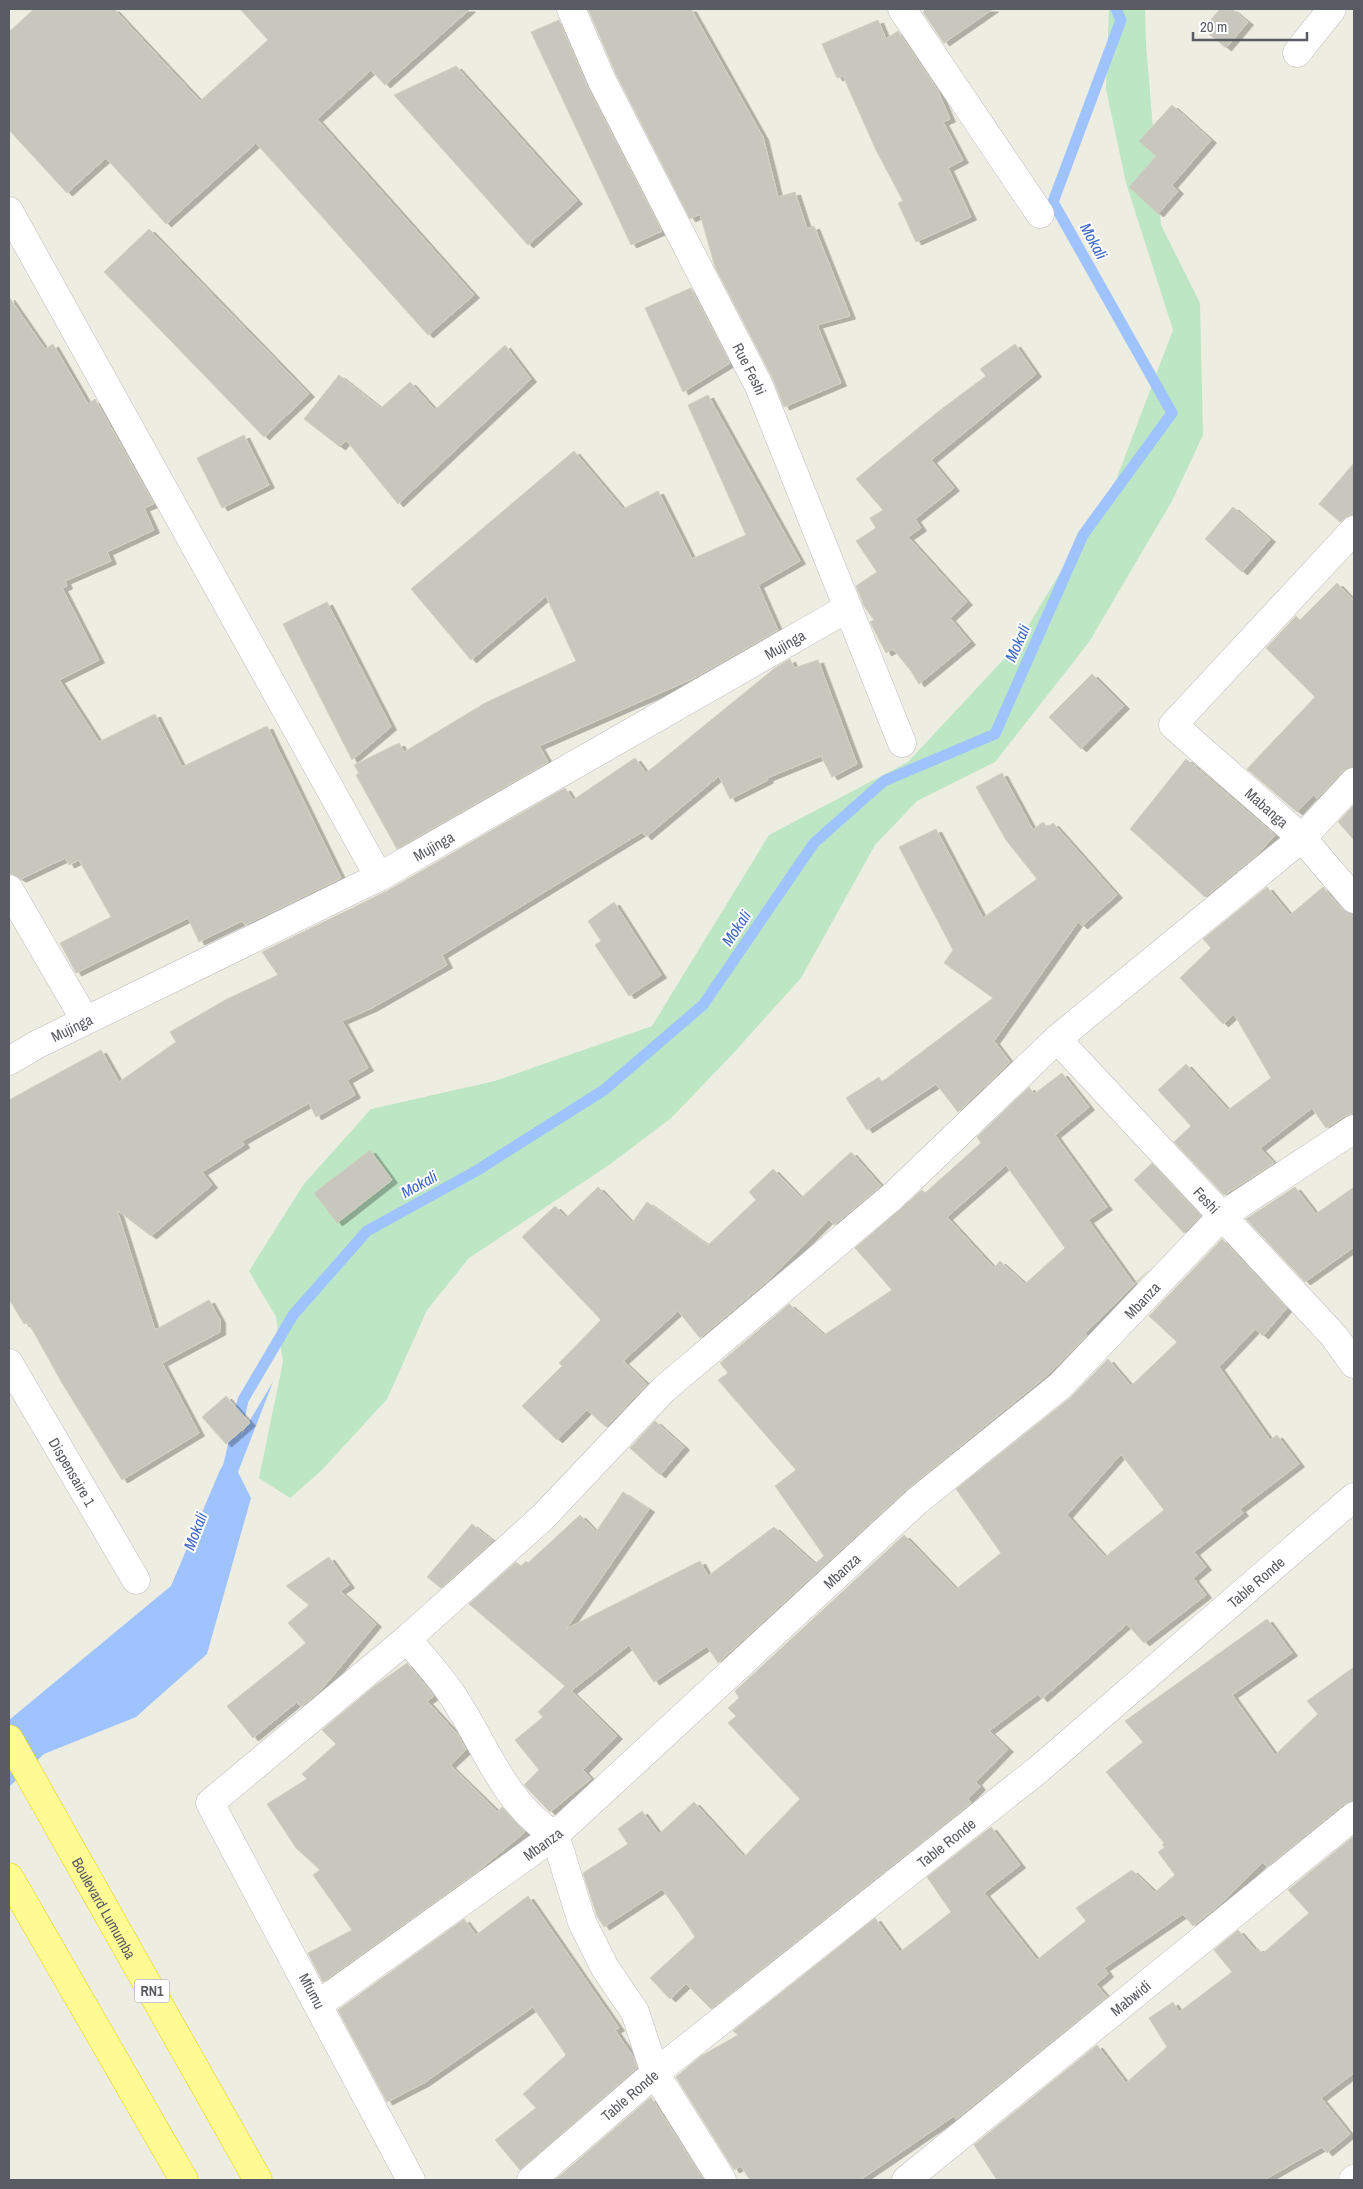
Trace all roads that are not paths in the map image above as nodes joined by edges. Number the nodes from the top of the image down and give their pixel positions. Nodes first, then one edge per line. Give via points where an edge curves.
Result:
1 (571, 9) edge
2 (902, 9) edge
3 (1332, 9) edge
4 (1297, 53) dead end
5 (9, 211) edge
6 (1040, 214) dead end
7 (1354, 530) edge
8 (846, 609) junction
9 (902, 743) dead end
10 (1354, 782) edge
11 (1302, 838) junction
12 (379, 876) junction
13 (9, 889) edge
14 (1354, 899) edge
15 (85, 1020) junction
16 (1057, 1039) junction
17 (9, 1061) edge
18 (1354, 1129) edge
19 (1223, 1216) junction
20 (9, 1363) edge
21 (1354, 1364) edge
22 (1354, 1497) edge
23 (136, 1580) dead end
24 (407, 1638) junction
25 (9, 1739) edge
26 (1354, 1816) edge
27 (554, 1835) junction
28 (9, 1876) edge
29 (319, 2004) junction
30 (655, 2073) junction
31 (184, 2180) edge
32 (258, 2180) edge
33 (411, 2180) edge
34 (531, 2180) edge
35 (722, 2180) edge
36 (906, 2180) edge

1 - 8 street, Rue Feshi via 602,81 759,386
2 - 6 street
3 - 4 street
5 - 12 street
7 - 11 street, Mabanga via 1173,725
8 - 9 street, Rue Feshi
8 - 12 street, Mujinga
10 - 11 street
11 - 14 street, Mabanga
11 - 16 street
12 - 15 street, Mujinga
13 - 15 street
15 - 17 street, Mujinga
16 - 19 street, Feshi
16 - 24 street via 893,1196 664,1389 542,1518
18 - 19 street, Mbanza
19 - 21 street, Feshi via 1334,1336
19 - 27 street, Mbanza via 1060,1386 917,1501
20 - 23 street, Dispensaire 1
22 - 30 street, Table Ronde via 1039,1770
24 - 27 street via 451,1692 482,1748 520,1804 540,1826
24 - 29 street, Mfumu via 210,1802
25 - 32 highway, Boulevard Lumumba / RN1
26 - 36 street, Mabwidi
27 - 29 street, Mbanza
27 - 30 street via 582,1922 605,1968 635,2012
28 - 31 highway
29 - 33 street, Mfumu
30 - 34 street, Table Ronde
30 - 35 street

